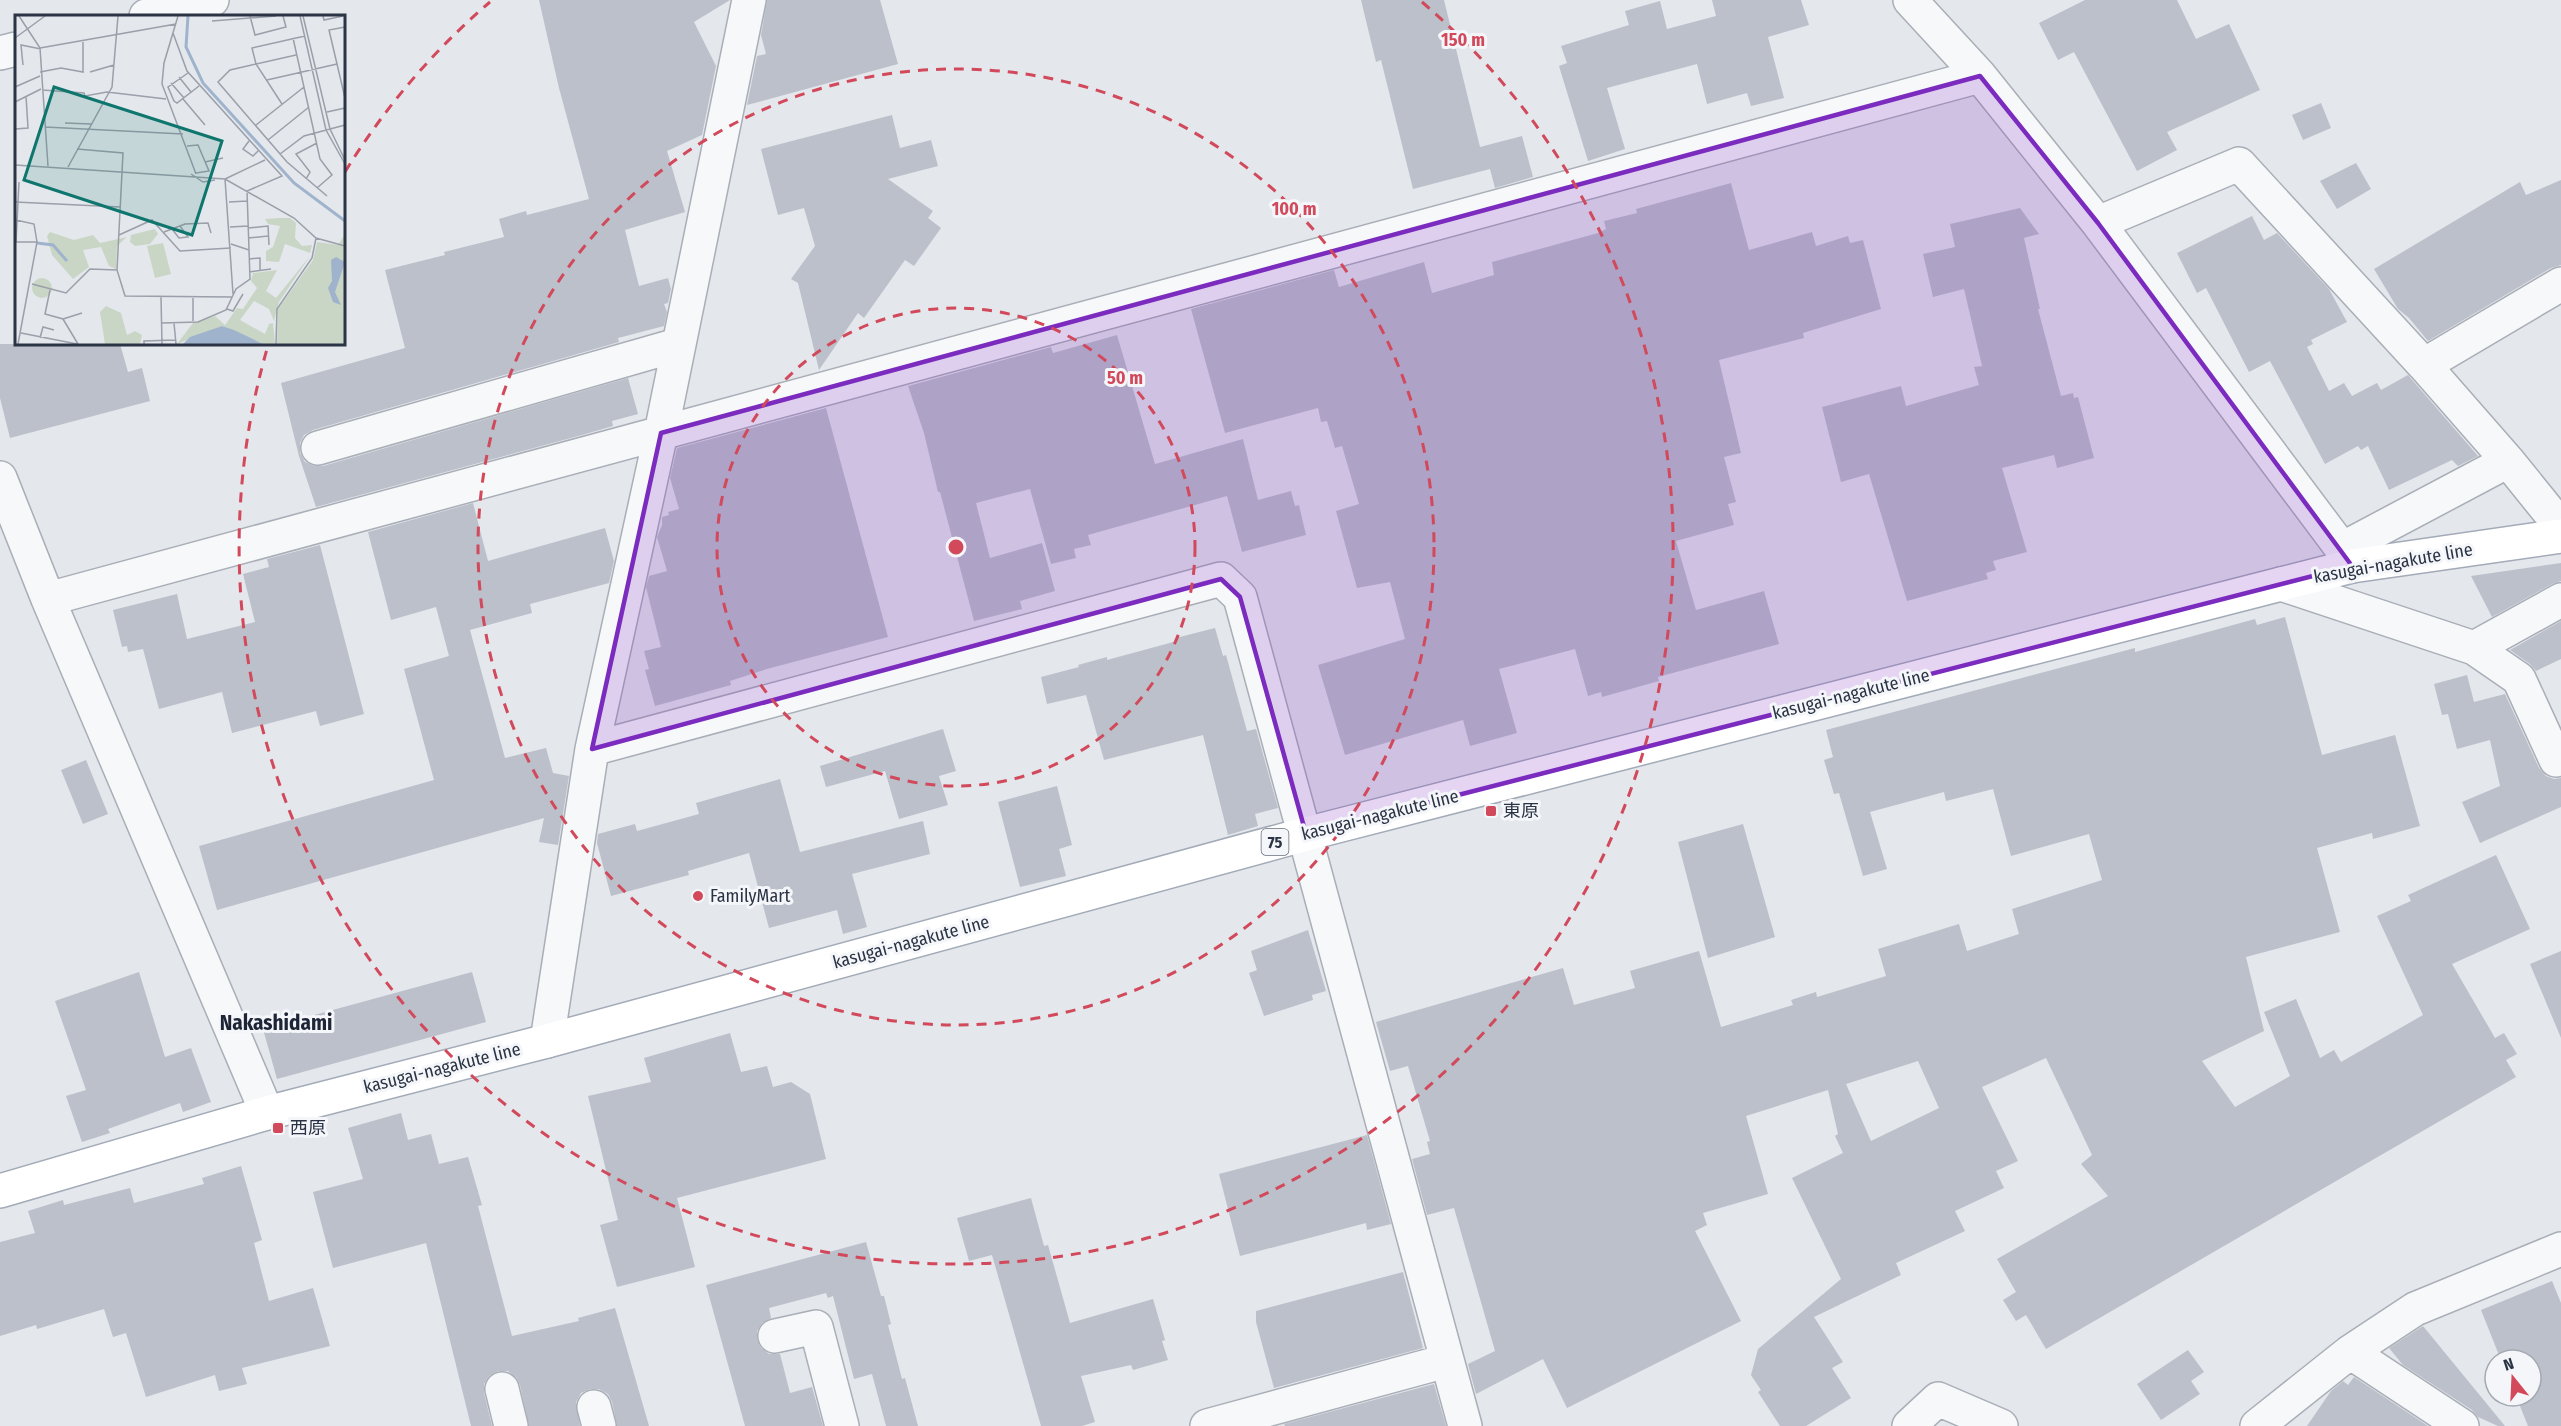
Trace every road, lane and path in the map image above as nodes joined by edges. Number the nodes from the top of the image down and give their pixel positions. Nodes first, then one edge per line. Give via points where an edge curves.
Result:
1 (212, 0) edge
2 (749, 0) edge
3 (1910, 0) edge
4 (150, 15) edge
5 (15, 49) edge
6 (0, 53) edge
7 (1980, 76) junction
8 (2098, 223) junction
9 (2561, 284) edge
10 (677, 345) junction
11 (2424, 364) junction
12 (660, 433) junction
13 (318, 448) dead end
14 (2508, 460) junction
15 (0, 478) edge
16 (2561, 535) edge
17 (2347, 558) junction
18 (2281, 584) junction
19 (48, 599) junction
20 (2561, 600) edge
21 (2474, 648) junction
22 (592, 749) junction
23 (2556, 760) dead end
24 (1306, 834) junction
25 (547, 1041) junction
26 (267, 1113) junction
27 (0, 1191) edge
28 (2561, 1249) edge
29 (776, 1336) dead end
30 (2350, 1352) junction
31 (1446, 1361) junction
32 (502, 1389) dead end
33 (511, 1426) edge
34 (842, 1426) edge
35 (1207, 1426) edge
36 (1465, 1426) edge
37 (1909, 1426) edge
38 (2001, 1426) edge
39 (2259, 1426) edge
40 (2462, 1426) edge

1 - 4 street
2 - 10 street
3 - 7 street
5 - 6 street
7 - 8 street
7 - 12 street
8 - 11 street via 2239,164
8 - 17 street
9 - 11 street
10 - 12 street
10 - 13 street
11 - 14 street
12 - 19 street
12 - 22 street
14 - 16 street via 2554,518
14 - 17 street
15 - 19 street
16 - 17 main road, kasugai-nagakute line / 75
17 - 18 main road, kasugai-nagakute line / 75
18 - 21 street
18 - 24 main road, kasugai-nagakute line / 75
19 - 26 street
20 - 21 street
21 - 23 street via 2519,679
22 - 24 street via 1221,579 1240,597
22 - 25 street
24 - 25 main road, kasugai-nagakute line / 75
24 - 31 street
25 - 26 main road, kasugai-nagakute line / 75
26 - 27 main road, kasugai-nagakute line / 75
28 - 30 street via 2415,1309
29 - 34 street via 816,1327
30 - 39 street
30 - 40 street
31 - 35 street
31 - 36 street
32 - 33 street
37 - 38 street via 1938,1399

